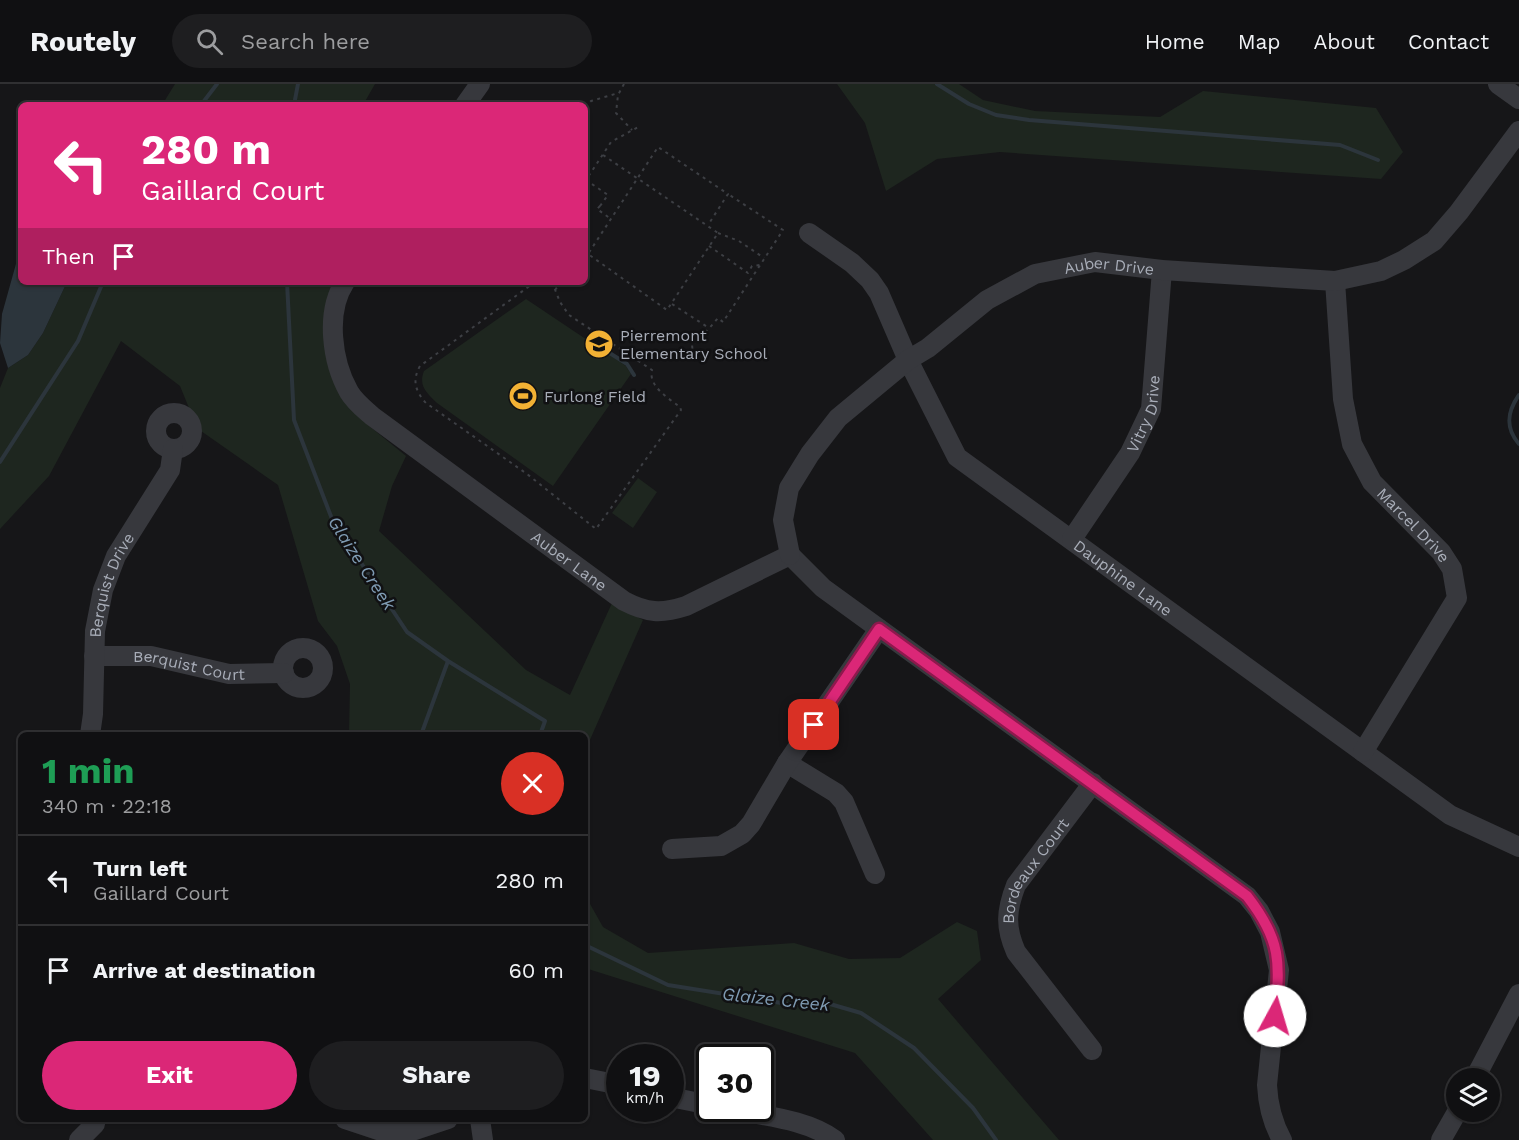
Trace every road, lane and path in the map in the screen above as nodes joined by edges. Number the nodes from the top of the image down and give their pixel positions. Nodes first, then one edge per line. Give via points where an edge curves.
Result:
1 (480, 84) edge
2 (624, 84) edge
3 (1498, 84) edge
4 (618, 95) junction
5 (1519, 99) edge
6 (467, 102) edge
7 (588, 104) edge
8 (640, 126) dead end
9 (632, 131) junction
10 (1519, 131) edge
11 (603, 155) junction
12 (588, 178) edge
13 (639, 178) junction
14 (588, 182) edge
15 (728, 194) junction
16 (612, 219) junction
17 (708, 225) junction
18 (718, 233) junction
19 (809, 233) dead end
20 (709, 246) junction
21 (764, 258) junction
22 (760, 265) junction
23 (1162, 270) junction
24 (1335, 281) junction
25 (343, 285) edge
26 (531, 285) edge
27 (553, 285) edge
28 (559, 285) edge
29 (555, 290) junction
30 (672, 304) junction
31 (709, 328) junction
32 (693, 356) dead end
33 (908, 360) junction
34 (172, 449) dead end
35 (1072, 539) junction
36 (790, 555) junction
37 (879, 629) junction
38 (93, 656) junction
39 (284, 673) dead end
40 (90, 732) edge
41 (1363, 752) junction
42 (787, 763) junction
43 (1093, 783) junction
44 (1519, 847) edge
45 (672, 849) dead end
46 (875, 874) dead end
47 (1519, 993) edge
48 (1092, 1050) dead end
49 (1480, 1068) edge
50 (588, 1079) edge
51 (606, 1082) edge
52 (774, 1119) edge
53 (96, 1122) edge
54 (354, 1122) edge
55 (439, 1122) edge
56 (480, 1122) edge
57 (1451, 1122) edge
58 (79, 1140) edge
59 (483, 1140) edge
60 (834, 1140) edge
61 (1282, 1140) edge
62 (1441, 1140) edge

1 - 6 street
2 - 4 path
3 - 5 street
4 - 7 path
4 - 9 path via 616,113
8 - 9 path
9 - 11 path via 612,142
10 - 24 street, Auber Drive via 1434,241 1382,272
11 - 12 path
11 - 13 path
13 - 15 path via 658,147
13 - 16 path
13 - 17 path
14 - 16 path via 608,195 597,209
15 - 17 path
15 - 21 path via 783,230
16 - 30 path via 588,254 667,310
17 - 18 path
18 - 20 path
18 - 21 path
19 - 33 street, Dauphine Lane via 870,280
20 - 22 path via 748,273 752,266
20 - 30 path
21 - 22 path
22 - 31 path via 723,322 717,318
23 - 24 street, Auber Drive
23 - 33 street, Auber Drive via 1095,262 1035,274 987,300
23 - 35 street, Vitry Drive via 1150,409 1130,453
24 - 41 street, Marcel Drive via 1342,399 1352,444 1372,482 1441,552 1452,569 1457,598
25 - 36 street, Auber Lane via 333,319 335,353 342,377 358,404 624,601 652,612 667,612
26 - 29 path via 420,366 415,386 426,403 527,474 596,529 681,410 656,386 652,370 569,315
27 - 29 path
28 - 29 path
30 - 31 path
31 - 32 path via 692,344
33 - 35 street, Dauphine Lane via 957,457
33 - 36 street, Auber Drive via 838,418 789,488 783,520
34 - 38 street, Berquist Drive via 170,470 117,556 103,590
35 - 41 street, Dauphine Lane
36 - 37 street via 823,588
37 - 42 street
37 - 43 street
38 - 39 street, Berquist Court via 159,657 229,674
38 - 40 street, Berquist Drive
41 - 44 street, Dauphine Lane via 1450,815
42 - 45 street via 742,834 721,846
42 - 46 street via 844,802
43 - 48 street, Bordeaux Court via 1016,885 1008,904 1007,920 1016,952
43 - 61 street via 1247,896 1259,911 1270,932 1279,970 1268,1103
47 - 49 street
50 - 51 street
52 - 60 street via 825,1133
53 - 58 street
54 - 55 street via 381,1131 409,1132
56 - 59 street
57 - 62 street

